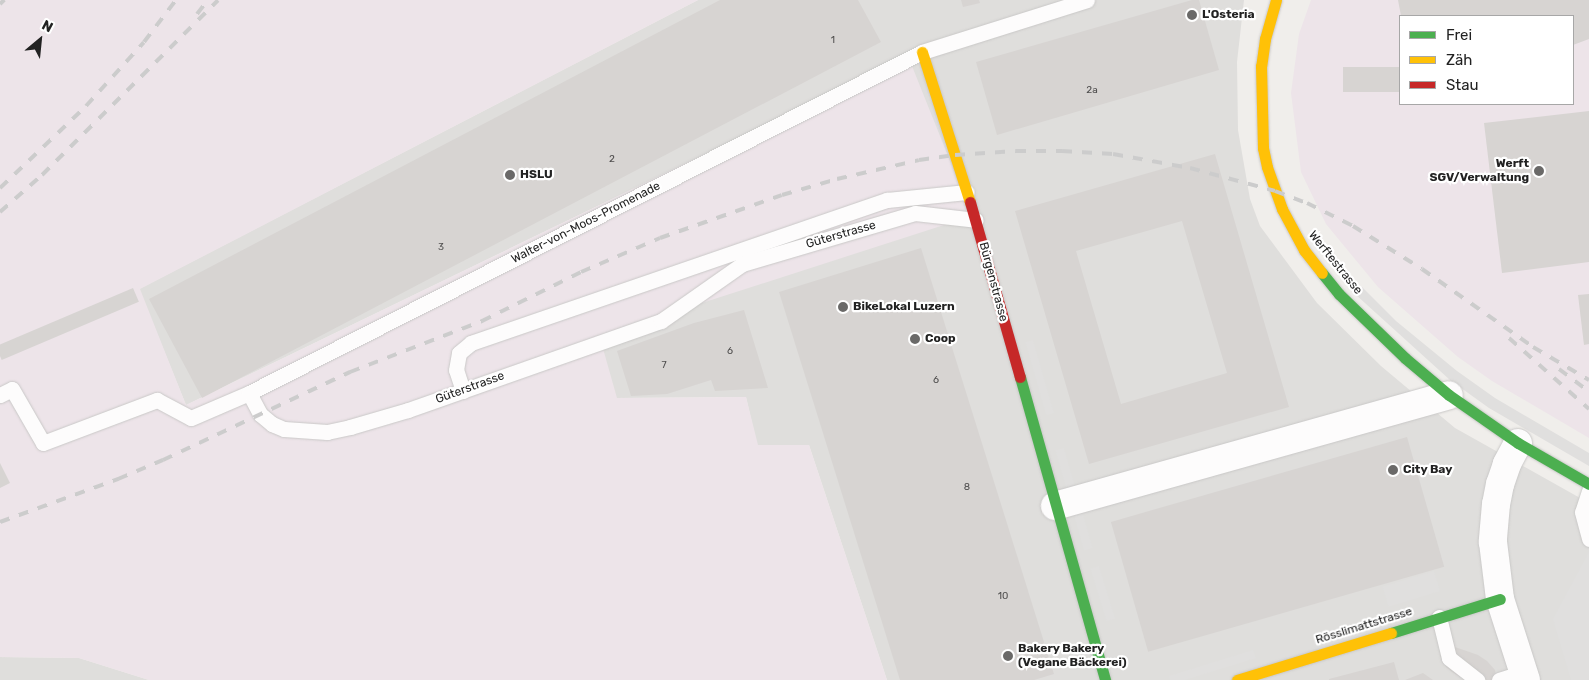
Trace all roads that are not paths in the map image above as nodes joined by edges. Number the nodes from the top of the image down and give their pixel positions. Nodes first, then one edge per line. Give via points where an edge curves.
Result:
1 (1087, 0) edge
2 (1276, 0) edge
3 (922, 52) junction
4 (967, 192) junction
5 (976, 220) junction
6 (463, 391) junction
7 (249, 394) junction
8 (0, 395) edge
9 (1448, 395) junction
10 (1518, 443) junction
11 (1589, 484) edge
12 (1589, 491) edge
13 (1055, 506) junction
14 (1589, 539) edge
15 (1500, 599) junction
16 (1439, 617) junction
17 (1516, 678) edge
18 (1105, 680) edge
19 (1237, 680) edge
20 (1477, 680) edge

1 - 3 lane
2 - 9 street, Werftestrasse via 1261,66 1261,129 1267,167 1282,209 1304,250 1339,294
3 - 4 street, Bürgenstrasse
3 - 7 lane, Walter-von-Moos-Promenade
4 - 5 street, Bürgenstrasse
4 - 6 lane via 888,200 471,343 459,353 456,370
5 - 6 lane, Güterstrasse via 914,213 742,264 661,321
5 - 13 street, Bürgenstrasse
6 - 7 lane, Güterstrasse via 327,432 284,429 272,424 260,414
7 - 8 lane via 191,418 157,400 43,443 12,389
9 - 10 street, Werftestrasse
9 - 13 street
10 - 11 street, Werftestrasse
10 - 15 street via 1504,471 1494,522 1493,542
12 - 14 lane via 1582,512
13 - 18 street, Bürgenstrasse
15 - 16 street, Rösslimattstrasse
15 - 17 street
16 - 19 street, Rösslimattstrasse
16 - 20 lane via 1448,658

